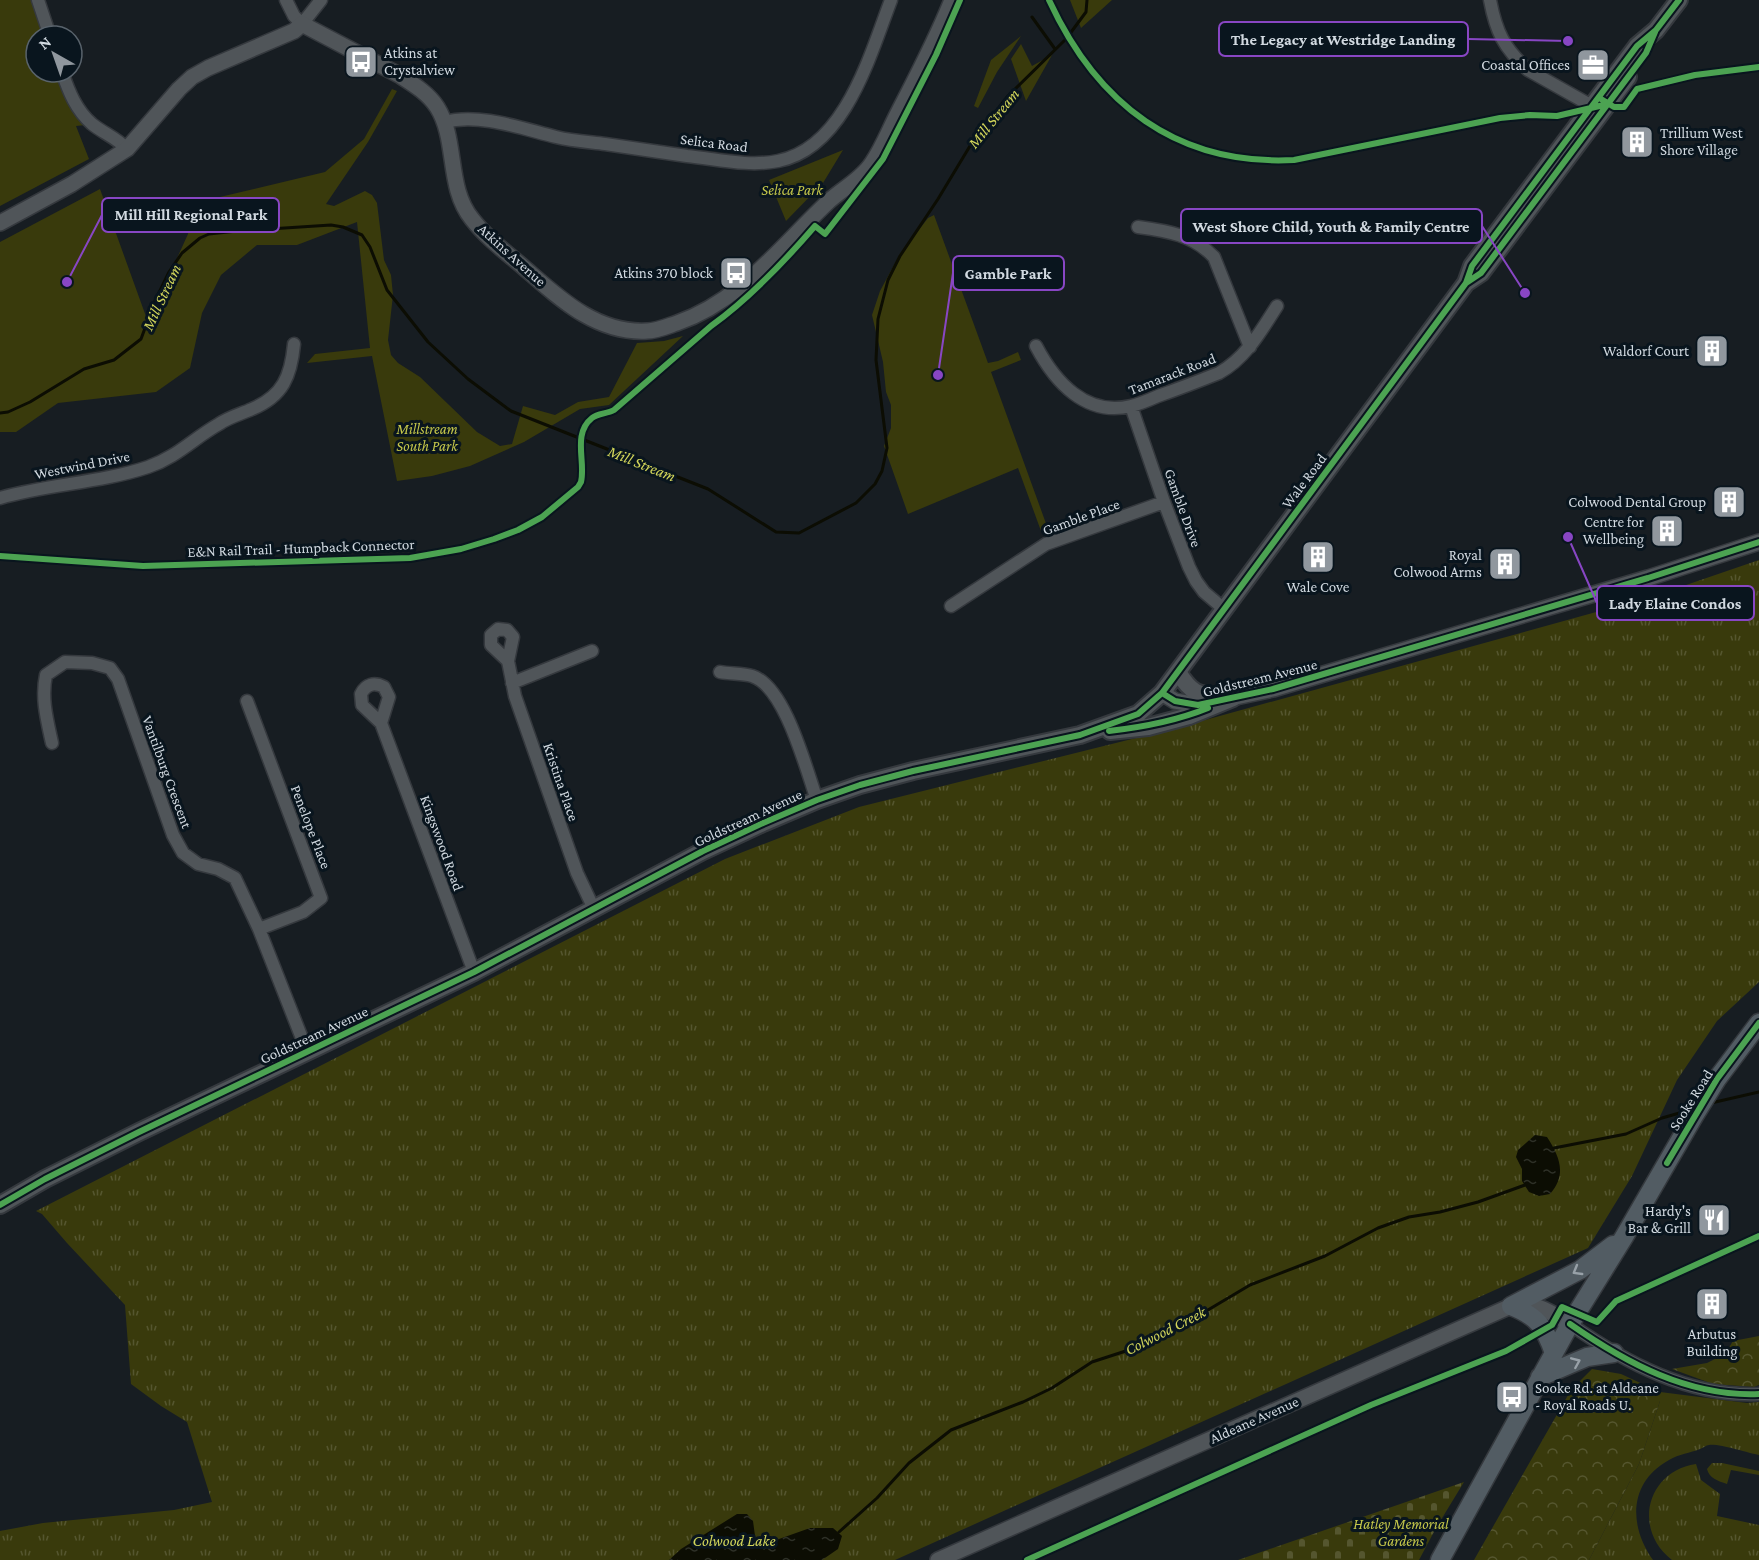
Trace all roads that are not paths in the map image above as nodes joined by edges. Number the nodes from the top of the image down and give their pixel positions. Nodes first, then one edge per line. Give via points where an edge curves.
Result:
1 (38, 0) edge
2 (286, 0) edge
3 (321, 0) edge
4 (891, 0) edge
5 (952, 0) edge
6 (1490, 0) edge
7 (1679, 0) edge
8 (46, 24) edge
9 (302, 24) junction
10 (66, 84) edge
11 (1597, 109) junction
12 (444, 122) junction
13 (127, 149) junction
14 (0, 223) edge
15 (1138, 227) dead end
16 (1277, 306) dead end
17 (294, 344) dead end
18 (1036, 346) dead end
19 (1250, 347) junction
20 (1131, 406) junction
21 (0, 498) edge
22 (1164, 502) junction
23 (1759, 542) edge
24 (951, 606) dead end
25 (1224, 609) junction
26 (592, 651) dead end
27 (508, 662) dead end
28 (720, 672) dead end
29 (1178, 672) junction
30 (512, 683) junction
31 (1162, 693) junction
32 (1233, 698) junction
33 (247, 701) dead end
34 (381, 723) dead end
35 (1080, 735) junction
36 (52, 743) dead end
37 (817, 800) junction
38 (594, 909) junction
39 (259, 929) junction
40 (474, 972) junction
41 (1759, 1023) edge
42 (307, 1051) junction
43 (0, 1205) edge
44 (1624, 1237) junction
45 (1511, 1306) junction
46 (1570, 1324) junction
47 (1554, 1353) junction
48 (1614, 1353) junction
49 (1540, 1377) junction
50 (1759, 1394) edge
51 (938, 1560) edge
52 (1440, 1560) edge

1 - 8 street
2 - 9 street
3 - 9 street
4 - 12 street, Selica Road via 859,83 839,117 808,149 790,158 751,163 559,138 482,121
5 - 12 street, Atkins Avenue via 871,165 729,296 709,310 648,331 617,328 583,315 483,231 459,194
6 - 11 street via 1499,36 1519,62
7 - 11 main road, Wale Road via 1656,30 1646,53
9 - 12 street, Atkins Avenue via 414,85 433,101
9 - 13 street via 192,77 178,88
10 - 13 street via 79,111
11 - 25 main road, Wale Road via 1533,194 1481,273 1467,283
13 - 14 street
15 - 19 street via 1187,236 1214,257
16 - 19 street, Tamarack Road
17 - 21 street, Westwind Drive via 284,386 269,400 218,424 180,452 148,467 92,482
18 - 20 street, Tamarack Road via 1058,381 1083,400 1112,408
19 - 20 street, Tamarack Road via 1230,368
20 - 22 street, Gamble Drive
22 - 24 street, Gamble Place via 1046,544
22 - 25 street, Gamble Drive via 1196,581
23 - 32 street, Goldstream Avenue via 1320,676
25 - 29 main road, Wale Road
26 - 30 street
27 - 30 street, Kristina Place
28 - 37 street via 753,676 772,692 788,718
29 - 31 main road, Wale Road
29 - 32 main road via 1190,690 1198,694
30 - 38 street, Kristina Place via 577,873
31 - 32 street, Goldstream Avenue via 1175,701 1198,705
31 - 35 main road, Goldstream Avenue via 1138,714
32 - 35 main road via 1148,727
33 - 39 street, Penelope Place via 321,898 303,912
34 - 40 street, Kingswood Road
35 - 37 main road, Goldstream Avenue via 914,771
36 - 39 street, Vantilburg Crescent via 43,690 46,675 65,662 110,668 118,679 172,835 183,853 198,864 235,878
37 - 38 main road, Goldstream Avenue via 703,851
38 - 40 main road, Goldstream Avenue
39 - 42 street, Vantilburg Crescent
40 - 42 main road, Goldstream Avenue
41 - 44 main road, Sooke Road via 1717,1079
42 - 43 main road, Goldstream Avenue via 45,1179
44 -> 45 main road via 1580,1270
44 - 46 main road, Sooke Road
45 - 46 street, Aldeane Avenue via 1536,1305
45 - 47 main road via 1536,1318
45 - 51 street, Aldeane Avenue
46 - 47 main road, Sooke Road
46 - 48 street
47 - 49 main road, Sooke Road
49 -> 48 main road via 1587,1357
48 - 50 street via 1672,1381
49 - 52 main road, Sooke Road

